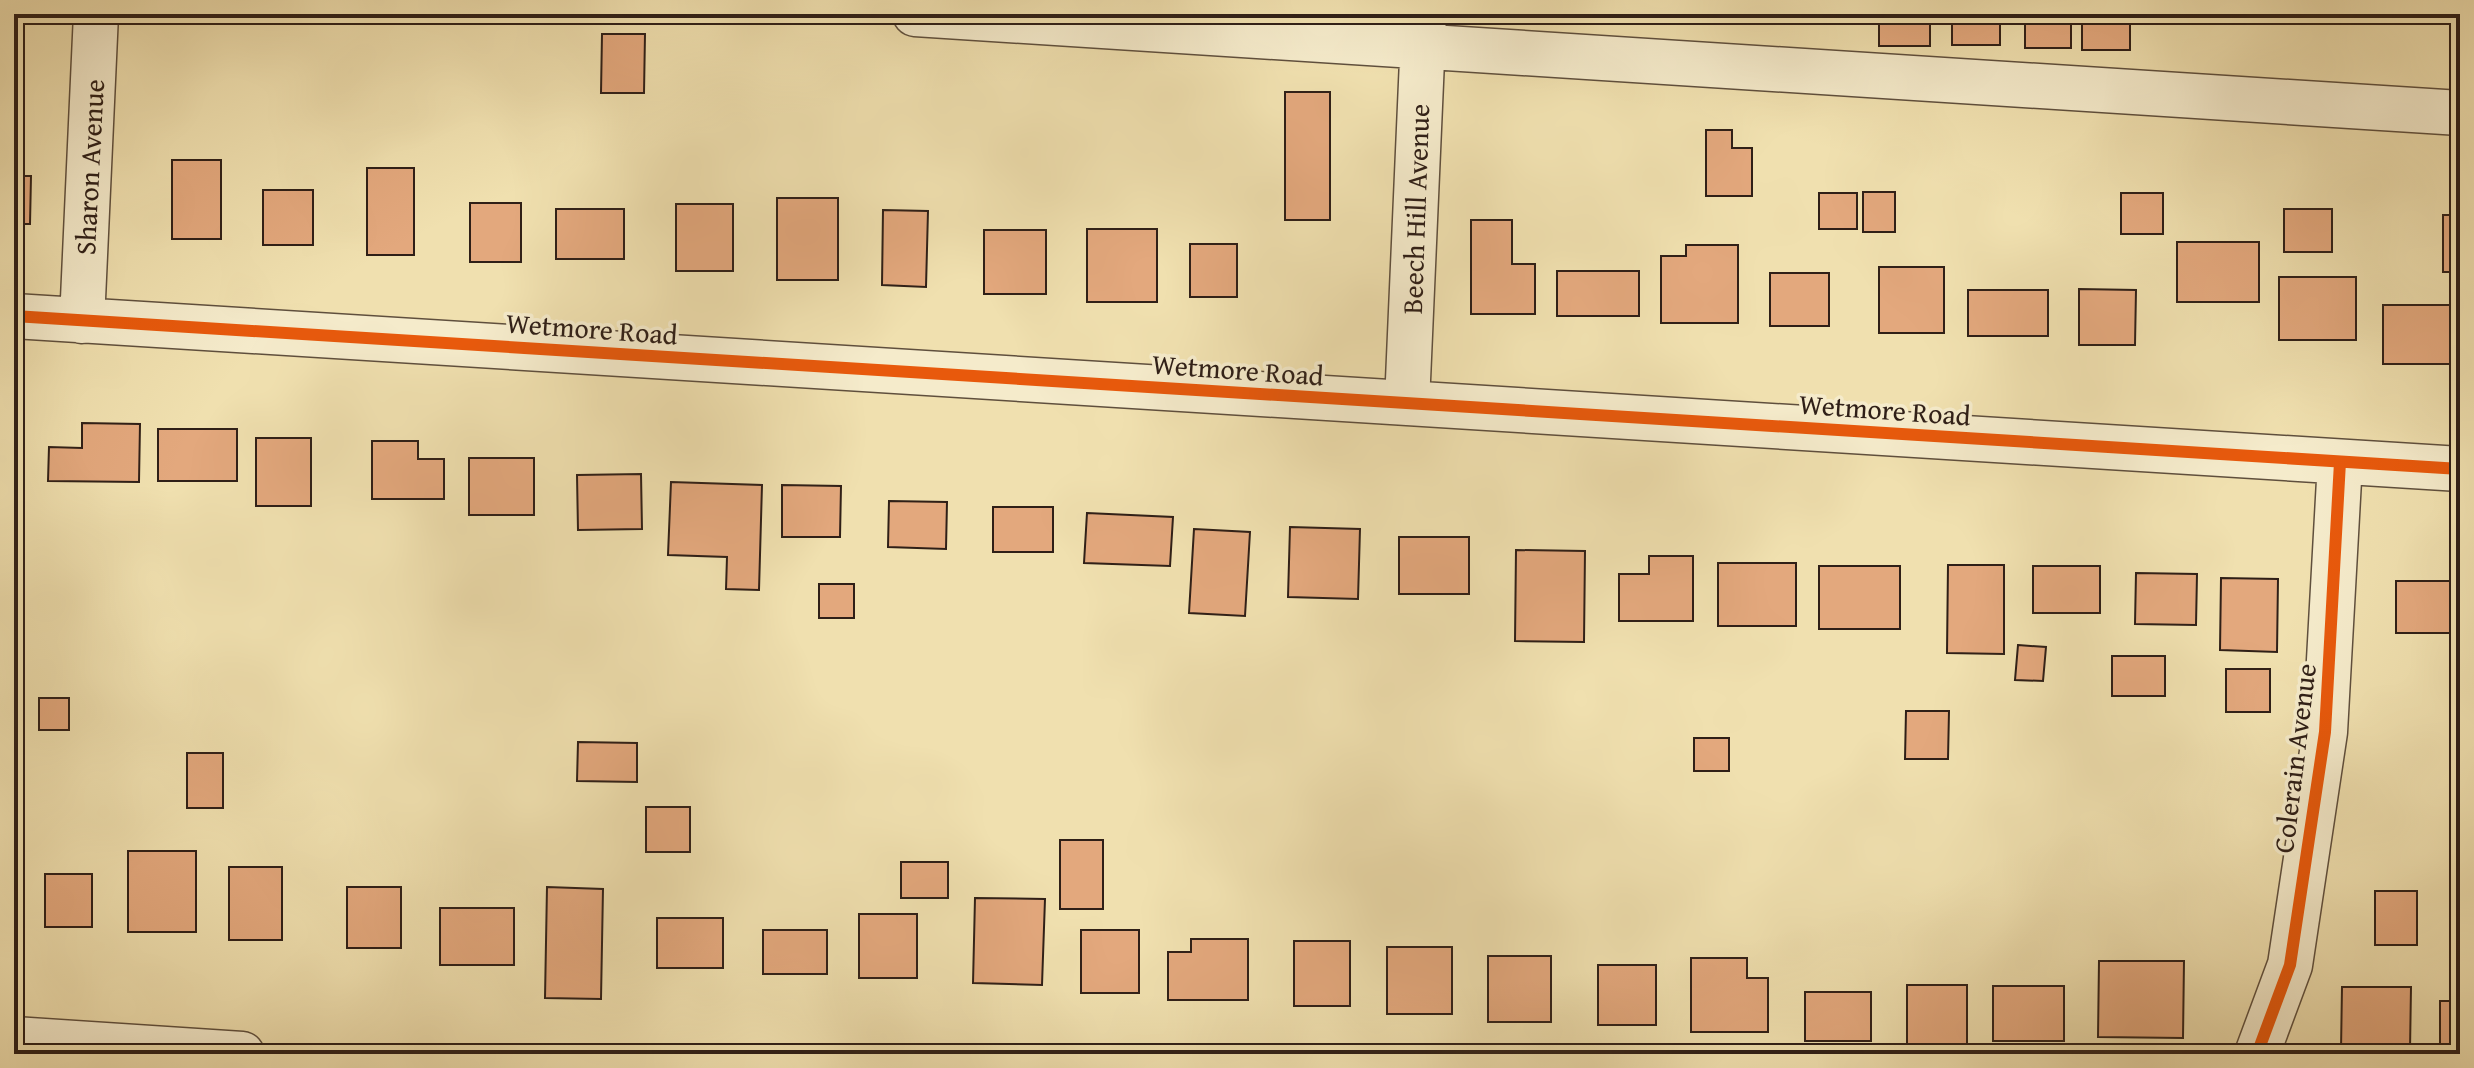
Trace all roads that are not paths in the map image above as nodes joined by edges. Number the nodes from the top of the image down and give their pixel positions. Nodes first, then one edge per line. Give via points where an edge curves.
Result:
1 (96, 14) edge
2 (915, 14) edge
3 (1423, 30) edge
4 (2460, 113) edge
5 (14, 316) edge
6 (82, 321) junction
7 (1407, 403) junction
8 (2340, 462) junction
9 (2460, 469) edge
10 (14, 1039) edge
11 (242, 1054) edge
12 (2257, 1054) edge

1 - 6 street, Sharon Avenue
2 - 3 street
3 - 4 street
3 - 7 street, Beech Hill Avenue
5 - 6 street, Wetmore Road
6 - 7 street, Wetmore Road
7 - 8 street, Wetmore Road
8 - 9 street, Wetmore Road
8 - 12 street, Colerain Avenue via 2325,732 2290,965
10 - 11 street

